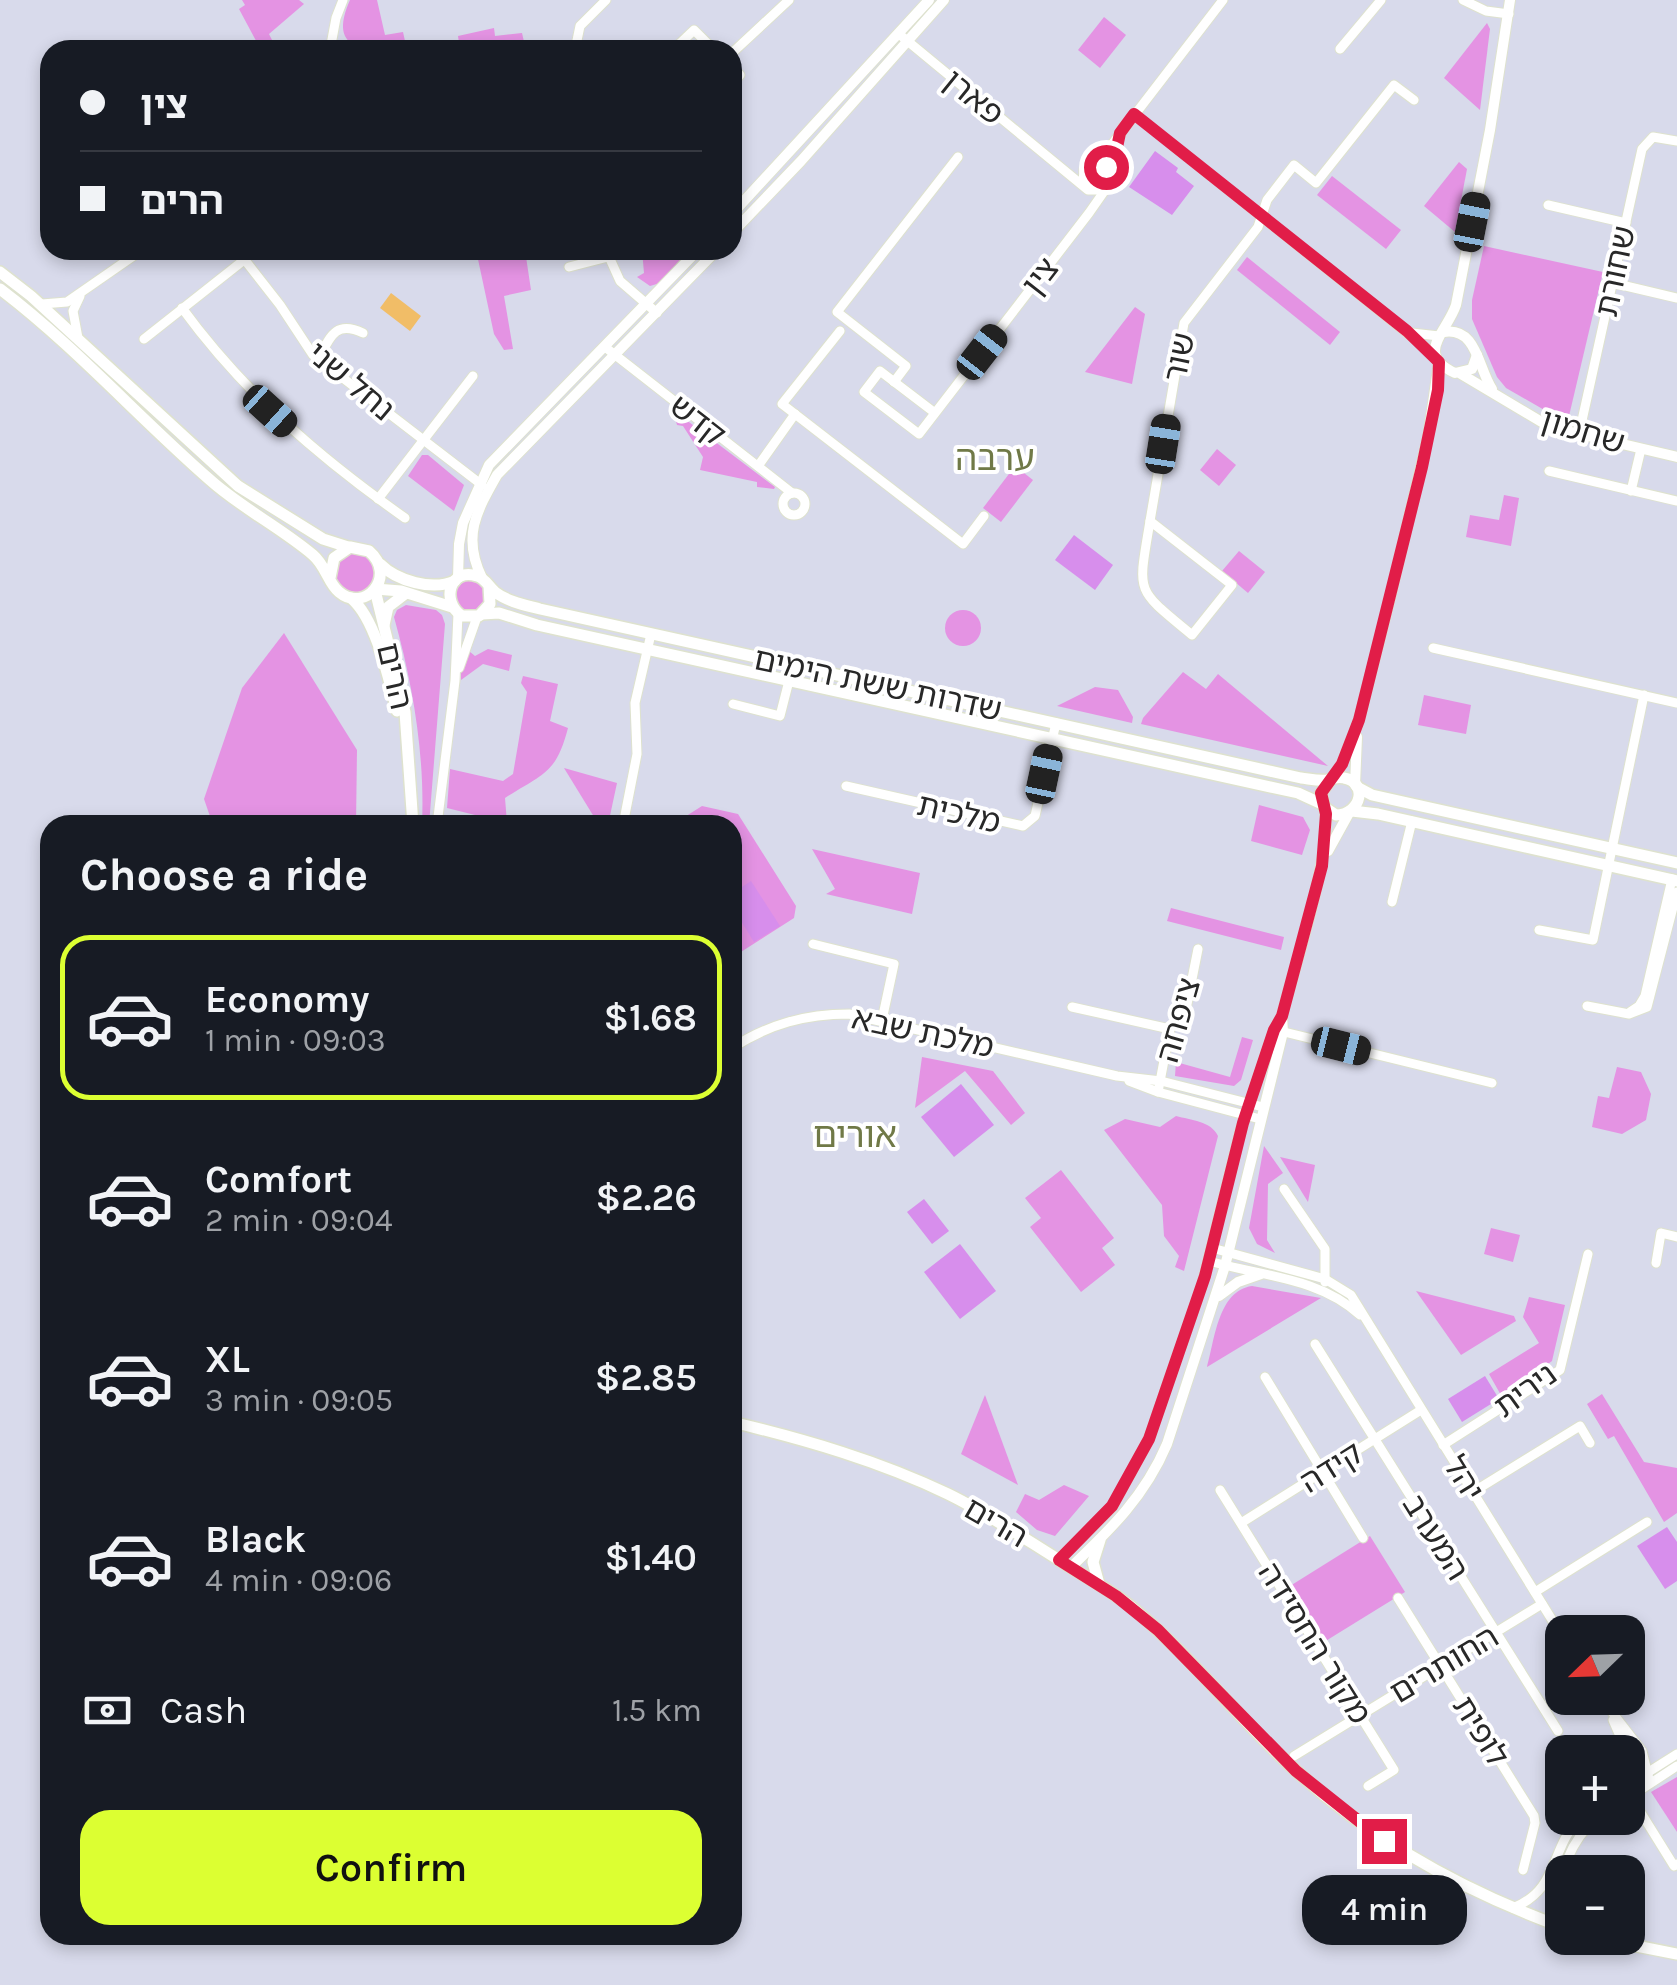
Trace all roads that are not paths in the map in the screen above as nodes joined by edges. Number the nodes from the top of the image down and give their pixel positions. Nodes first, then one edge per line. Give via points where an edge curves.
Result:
1 (343, 0) edge
2 (606, 0) edge
3 (789, 0) edge
4 (929, 0) edge
5 (944, 0) edge
6 (1223, 0) edge
7 (1381, 0) edge
8 (1463, 0) edge
9 (1510, 0) edge
10 (1509, 14) junction
11 (902, 38) junction
12 (333, 40) edge
13 (577, 40) edge
14 (684, 40) edge
15 (704, 40) edge
16 (742, 45) edge
17 (1340, 48) dead end
18 (1414, 100) dead end
19 (1134, 114) junction
20 (1123, 127) junction
21 (1677, 140) edge
22 (958, 157) dead end
23 (1050, 158) junction
24 (1091, 164) junction
25 (1111, 176) junction
26 (1086, 188) junction
27 (1107, 188) junction
28 (742, 204) edge
29 (1548, 205) dead end
30 (1088, 213) junction
31 (1261, 215) junction
32 (742, 222) edge
33 (1626, 223) junction
34 (128, 260) edge
35 (244, 260) joint
36 (589, 260) edge
37 (610, 260) edge
38 (688, 260) edge
39 (707, 260) edge
40 (569, 267) dead end
41 (0, 272) edge
42 (1613, 283) junction
43 (0, 289) edge
44 (82, 293) junction
45 (1677, 298) edge
46 (40, 304) junction
47 (646, 304) junction
48 (1456, 306) junction
49 (182, 308) junction
50 (657, 313) junction
51 (840, 331) dead end
52 (1407, 331) junction
53 (363, 333) dead end
54 (1441, 334) junction
55 (1465, 336) junction
56 (144, 338) dead end
57 (79, 340) junction
58 (606, 347) junction
59 (1477, 355) junction
60 (616, 356) junction
61 (1438, 359) junction
62 (318, 360) junction
63 (1458, 373) junction
64 (473, 376) dead end
65 (894, 382) junction
66 (1494, 393) junction
67 (1436, 395) junction
68 (934, 413) junction
69 (796, 414) junction
70 (1580, 434) junction
71 (423, 440) junction
72 (1641, 448) junction
73 (1677, 457) edge
74 (758, 466) junction
75 (1549, 471) dead end
76 (484, 486) junction
77 (1631, 490) junction
78 (792, 493) dead end
79 (378, 499) junction
80 (1677, 501) edge
81 (984, 516) dead end
82 (405, 518) dead end
83 (1150, 521) junction
84 (352, 547) junction
85 (379, 562) junction
86 (330, 578) junction
87 (456, 580) junction
88 (485, 582) junction
89 (375, 589) junction
90 (408, 593) junction
91 (351, 598) junction
92 (455, 610) junction
93 (480, 615) junction
94 (384, 630) junction
95 (651, 634) junction
96 (1433, 648) dead end
97 (647, 650) junction
98 (793, 665) junction
99 (455, 680) junction
100 (789, 681) junction
101 (1644, 696) junction
102 (1677, 703) edge
103 (733, 704) dead end
104 (1359, 720) junction
105 (1056, 723) junction
106 (1052, 739) junction
107 (410, 764) junction
108 (1331, 779) junction
109 (846, 786) dead end
110 (1356, 786) junction
111 (1323, 806) junction
112 (1351, 812) junction
113 (413, 815) edge
114 (438, 815) edge
115 (625, 815) edge
116 (1412, 821) junction
117 (1613, 848) junction
118 (1677, 863) edge
119 (1609, 865) junction
120 (1322, 866) junction
121 (1675, 884) edge
122 (1392, 902) dead end
123 (1539, 930) dead end
124 (813, 944) dead end
125 (1198, 949) dead end
126 (1587, 1006) dead end
127 (1072, 1007) dead end
128 (882, 1020) junction
129 (1170, 1029) junction
130 (1278, 1031) junction
131 (742, 1042) edge
132 (1492, 1083) dead end
133 (1160, 1086) junction
134 (1248, 1109) junction
135 (1262, 1113) junction
136 (1284, 1189) dead end
137 (1677, 1237) edge
138 (1212, 1248) junction
139 (1229, 1252) junction
140 (1588, 1254) dead end
141 (1209, 1261) junction
142 (1656, 1262) dead end
143 (1225, 1266) junction
144 (1261, 1274) junction
145 (1324, 1284) junction
146 (1213, 1305) junction
147 (1315, 1344) dead end
148 (1264, 1377) dead end
149 (1421, 1410) junction
150 (742, 1425) edge
151 (1375, 1439) junction
152 (1590, 1443) dead end
153 (1443, 1445) junction
154 (1322, 1472) junction
155 (1220, 1490) dead end
156 (1473, 1492) junction
157 (1647, 1522) dead end
158 (1241, 1524) junction
159 (1363, 1538) dead end
160 (1100, 1540) junction
161 (1059, 1560) junction
162 (1072, 1567) junction
163 (1099, 1584) junction
164 (1535, 1592) junction
165 (1398, 1598) dead end
166 (1542, 1604) junction
167 (1549, 1615) edge
168 (1496, 1632) junction
169 (1440, 1666) junction
170 (1612, 1715) edge
171 (1359, 1716) junction
172 (1558, 1731) dead end
173 (1677, 1754) edge
174 (1294, 1756) dead end
175 (1677, 1766) edge
176 (1645, 1775) edge
177 (1647, 1777) junction
178 (1368, 1786) dead end
179 (1645, 1819) edge
180 (1566, 1835) edge
181 (1677, 1864) edge
182 (1523, 1870) dead end
183 (1512, 1908) junction
184 (1545, 1920) edge
185 (1645, 1948) edge
186 (1677, 1954) edge

1 - 12 street
2 - 13 street via 580,26
3 - 16 street
4 - 11 street
5 - 11 street
6 - 19 street
7 - 17 street
8 - 10 street
9 - 10 street
10 - 48 street
11 - 23 street, פארן
11 - 28 street
11 - 32 street
14 - 15 street via 694,30
18 - 31 street, שור via 1394,85 1316,183 1294,166
19 - 20 street
19 - 31 street
20 - 24 street
20 - 25 street
21 - 33 street, שחורת via 1645,142
22 - 65 street via 837,312 906,366
23 - 24 street, פארן
23 - 26 street, פארן
24 - 25 street via 1104,165
24 - 26 street via 1082,175
25 - 27 street
26 - 27 street
26 - 30 street
27 - 30 street, צין
29 - 33 street
30 - 68 street, צין
31 - 52 street
31 - 83 street, שור via 1183,326
33 - 42 street, שחורת
34 - 44 street
35 - 49 street
35 - 62 street, נחל שני
36 - 40 street
37 - 47 street
38 - 47 street
39 - 50 street
41 - 46 main road
42 - 45 street
42 - 70 street, שחורת
43 - 86 main road via 208,478 312,554
44 - 46 street
44 - 57 street via 73,312
46 - 57 main road
47 - 50 street
47 - 58 street
48 - 54 street
48 - 55 street
49 - 56 street
49 - 79 street via 270,411
50 - 60 street
51 - 69 street via 782,404
52 - 54 street
52 - 61 street
53 - 62 street via 338,328
54 - 55 street
54 - 61 street via 1434,346
55 - 59 street
57 - 84 main road via 238,486 323,540
58 - 60 street, קדש
58 - 76 street via 511,439
59 - 63 street via 1472,369
59 - 66 street
60 - 74 street, קדש
60 - 76 street
61 - 63 street
61 - 67 street
62 - 71 street, נחל שני
63 - 66 street, שחמון
63 - 67 street
64 - 71 street
65 - 68 street
65 - 68 street, צין via 880,371 864,392 919,434
66 - 70 street, שחמון via 1545,424
67 - 104 street
69 - 74 street
69 - 81 street via 963,544
70 - 72 street, שחמון
71 - 76 street, נחל שני
71 - 79 street
72 - 73 street, שחמון
72 - 77 street
74 - 78 street, קדש
75 - 77 street
76 - 87 street via 463,523
76 - 88 street via 470,544
77 - 80 street
79 - 82 street
83 - 83 street, שור via 1144,591 1192,636 1232,585
84 - 85 main road
84 - 86 main road via 334,558
85 - 87 main road via 396,576 434,586
85 - 89 main road
86 - 91 main road
87 - 88 main road via 470,575
87 - 92 main road via 449,592
88 - 93 main road via 491,600
88 - 95 main road, שדרות ששת הימים via 526,606
89 - 90 main road
89 - 91 main road
89 - 94 main road, הרים
90 - 92 main road
90 - 94 main road via 388,606
91 - 107 main road, הרים via 380,654
92 - 93 main road
92 - 99 street
93 - 97 main road, שדרות ששת הימים via 499,613
93 - 99 street
94 - 107 main road, הרים via 402,694
95 - 97 street
95 - 98 main road, שדרות ששת הימים
96 - 101 street
97 - 100 main road, שדרות ששת הימים
97 - 115 street
98 - 100 street
98 - 105 main road, שדרות ששת הימים
99 - 114 street
100 - 103 street via 780,716
100 - 106 main road, שדרות ששת הימים
101 - 102 street
101 - 117 street
104 - 108 street
104 - 110 street
105 - 106 street, מלכית
105 - 108 main road, שדרות ששת הימים
106 - 109 street, מלכית via 1035,816 1023,826
106 - 111 main road, שדרות ששת הימים via 1298,793
107 - 113 main road, הרים
108 - 110 main road via 1347,778
108 - 111 main road via 1321,793
110 - 112 main road via 1359,800
110 - 117 main road
111 - 112 main road via 1336,815
111 - 120 street
112 - 116 main road
112 - 120 street
116 - 119 main road
116 - 122 street
117 - 118 main road
117 - 119 street
119 - 121 main road
119 - 123 street via 1592,940
120 - 130 street
121 - 126 street via 1636,1009 1625,1014
124 - 128 street via 894,964
125 - 129 street, ציפחה via 1186,1009
127 - 129 street
128 - 131 street, מלכת שבא via 850,1014 799,1018
128 - 133 street, מלכת שבא
129 - 133 street, ציפחה
130 - 132 street
130 - 134 street
130 - 135 street
133 - 134 street, מלכת שבא
134 - 135 street, מלכת שבא
134 - 138 street
135 - 139 street
136 - 145 street via 1324,1249
137 - 142 street via 1662,1233
138 - 139 street, יהל
138 - 141 street
139 - 143 street
139 - 145 street, יהל
140 - 153 street, נירית via 1560,1370
141 - 143 street, יהל
141 - 161 street via 1136,1468 1103,1517
143 - 144 street, יהל
143 - 146 street
144 - 145 street, יהל
144 - 146 street via 1232,1285
145 - 149 street, יהל via 1364,1320
146 - 160 street via 1154,1472
147 - 151 street, המערב
148 - 154 street
149 - 151 street, קידה
149 - 153 street, יהל
150 - 161 main road, הרים via 900,1472
151 - 154 street, קידה
151 - 168 street, המערב
152 - 156 street via 1580,1426
153 - 156 street, יהל
154 - 158 street, קידה
154 - 159 street
155 - 158 street, מקור החסידה
156 - 164 street, יהל
157 - 164 street
158 - 171 street, מקור החסידה
160 - 162 street
160 - 163 main road via 1093,1562
161 - 162 main road, הרים
162 - 163 main road, הרים
163 - 183 main road, הרים via 1158,1630 1339,1807 1420,1864
164 - 166 street, יהל
165 - 169 street, לופית
166 - 167 street, יהל
166 - 168 street, החותרים
168 - 169 street, החותרים
168 - 172 street, המערב
169 - 171 street, החותרים
169 - 182 street, לופית via 1534,1816
170 - 177 street via 1642,1751
171 - 174 street, החותרים
171 - 178 street, מקור החסידה via 1394,1770
173 - 177 street
175 - 177 street
176 - 177 street
179 - 181 street
180 - 183 street via 1545,1885
183 - 184 main road, הרים
185 - 186 main road

